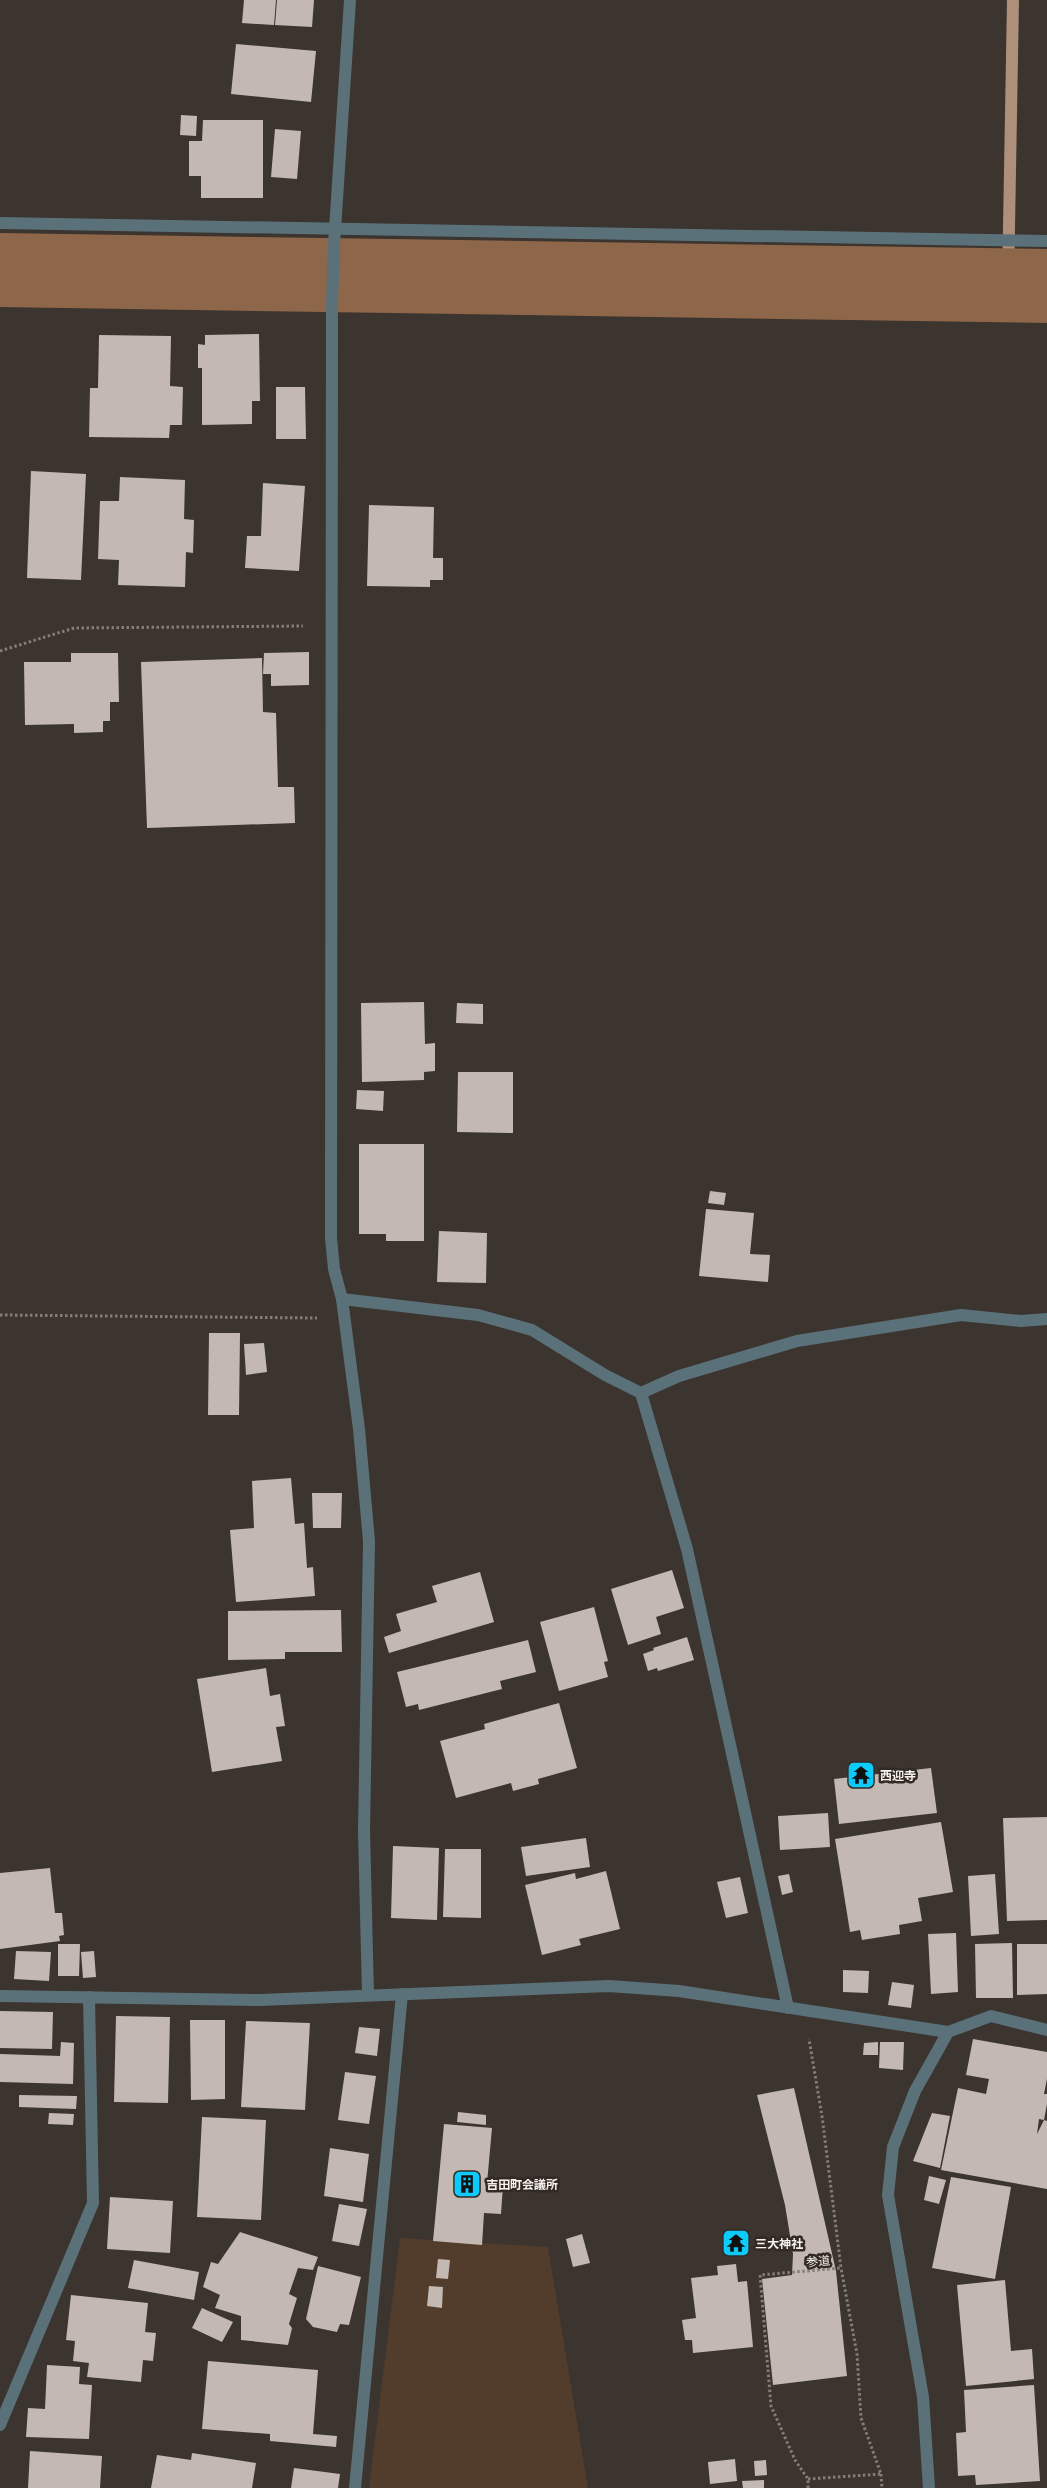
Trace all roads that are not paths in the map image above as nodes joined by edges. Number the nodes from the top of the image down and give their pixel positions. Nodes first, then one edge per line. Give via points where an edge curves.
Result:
1 (350, 0) edge
2 (0, 223) edge
3 (336, 228) junction
4 (1047, 241) edge
5 (342, 1299) junction
6 (1047, 1319) edge
7 (641, 1393) junction
8 (402, 1994) junction
9 (368, 1995) junction
10 (0, 1996) edge
11 (89, 1997) junction
12 (788, 2008) junction
13 (1047, 2030) edge
14 (948, 2032) junction
15 (0, 2425) edge
16 (354, 2488) edge
17 (930, 2488) edge

1 - 3 street
2 - 3 street
3 - 4 street
3 - 5 street via 332,304 331,1238 334,1269
5 - 7 street via 478,1315 532,1330
5 - 9 street via 369,1541 364,1812
6 - 7 street via 1021,1321 961,1315 797,1341 678,1376
7 - 12 street via 687,1549
8 - 9 street
8 - 12 street via 609,1986 679,1991
8 - 16 street
9 - 11 street via 260,2000
10 - 11 street
11 - 15 street via 94,2203
12 - 14 street
13 - 14 street via 991,2016
14 - 17 street via 915,2091 894,2146 888,2195 923,2397

